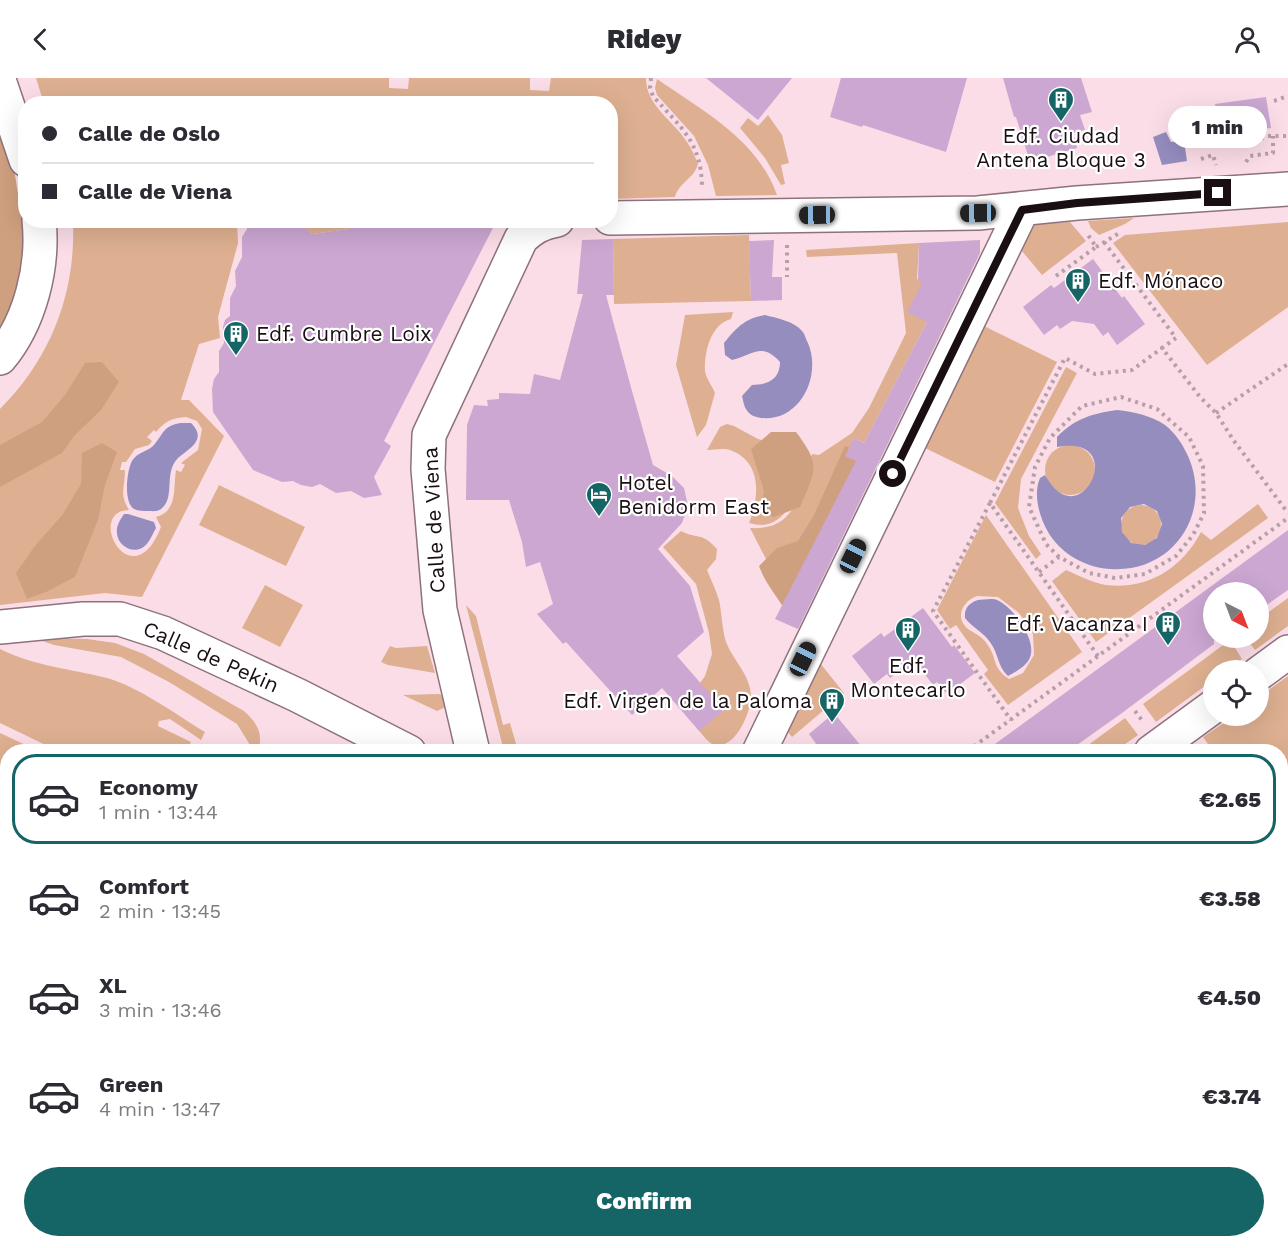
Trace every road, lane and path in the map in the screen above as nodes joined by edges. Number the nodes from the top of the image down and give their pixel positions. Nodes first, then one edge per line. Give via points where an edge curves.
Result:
1 (651, 78) edge
2 (0, 83) edge
3 (1288, 96) edge
4 (1274, 101) dead end
5 (18, 136) edge
6 (1288, 136) edge
7 (1247, 160) dead end
8 (1288, 189) edge
9 (1077, 203) junction
10 (1022, 210) junction
11 (702, 217) junction
12 (618, 218) edge
13 (39, 228) edge
14 (534, 228) edge
15 (1104, 242) dead end
16 (1056, 276) dead end
17 (1130, 277) junction
18 (1113, 290) dead end
19 (1162, 348) junction
20 (0, 358) edge
21 (1288, 364) edge
22 (1216, 413) junction
23 (990, 503) junction
24 (1288, 513) edge
25 (1288, 518) edge
26 (1059, 557) junction
27 (1039, 572) junction
28 (0, 627) edge
29 (1288, 652) edge
30 (1098, 656) junction
31 (1269, 666) edge
32 (1203, 714) edge
33 (1011, 720) junction
34 (393, 744) edge
35 (471, 744) edge
36 (763, 744) edge
37 (978, 744) edge
38 (1162, 744) edge

1 - 11 path via 652,96 690,138 700,161
2 - 5 street
3 - 4 path
6 - 7 path via 1271,136 1274,153 1250,156
8 - 9 street
9 - 10 street
9 - 16 path via 1080,221 1096,247
10 - 11 street
10 - 36 street
11 - 12 street
13 - 20 street via 39,261 30,301 20,327
14 - 35 street, Calle de Viena via 521,239 429,435 428,470 440,610
15 - 17 path
17 - 18 path
17 - 19 path via 1176,338
19 - 22 path
19 - 23 path via 1131,370 1095,374 1065,358
21 - 22 path
22 - 24 path
23 - 27 path
23 - 33 path via 933,611
25 - 30 path
26 - 26 path via 1089,573 1115,578 1146,574 1176,556 1193,535 1204,513 1203,466 1189,437 1157,409 1121,397 1082,406 1050,438 1035,466 1029,507 1046,544
26 - 27 path
27 - 30 path
28 - 34 street, Calle de Pekin via 120,619 163,633
29 - 31 street
30 - 33 path
32 - 38 street
33 - 37 path

